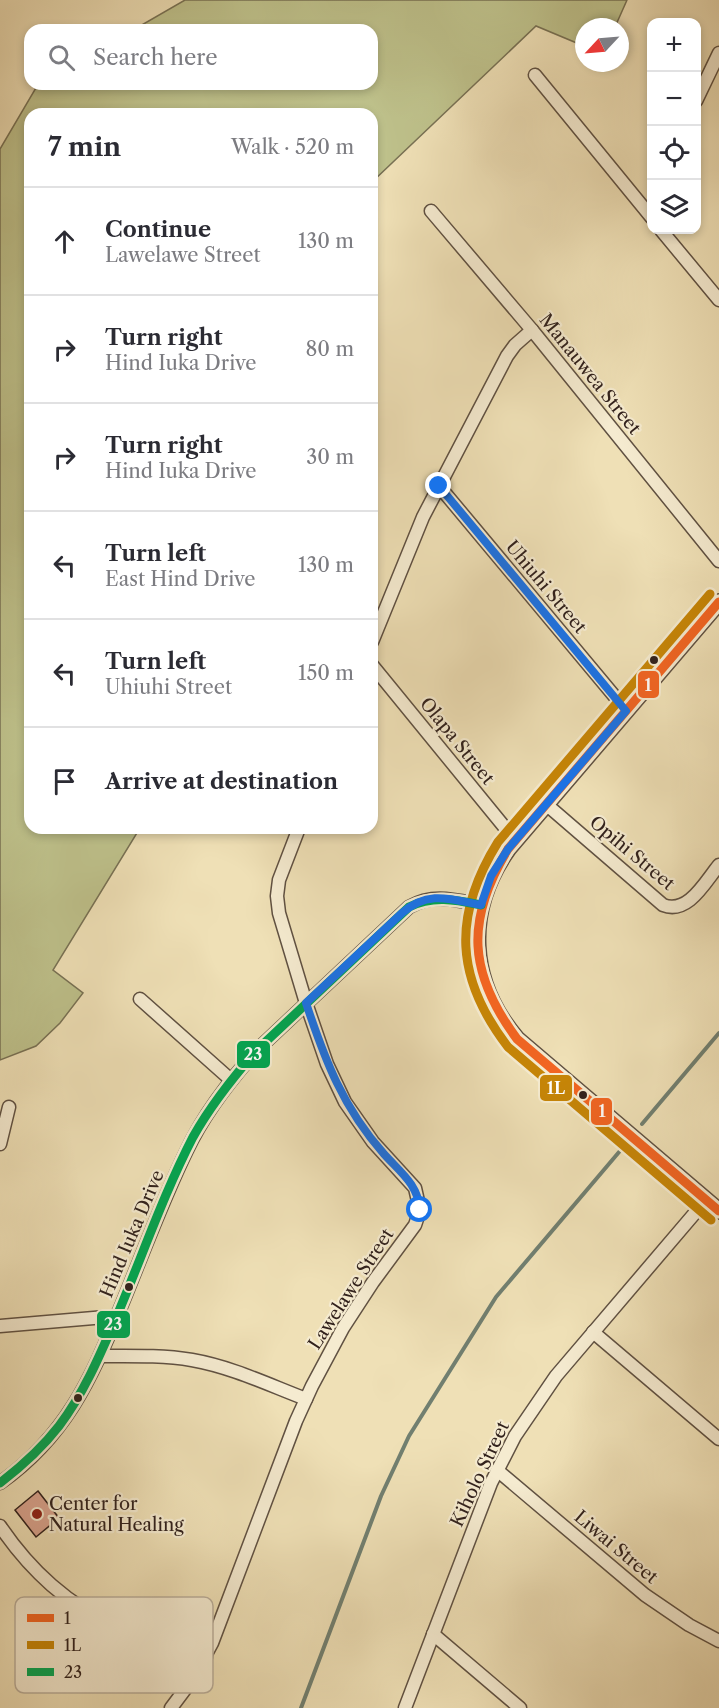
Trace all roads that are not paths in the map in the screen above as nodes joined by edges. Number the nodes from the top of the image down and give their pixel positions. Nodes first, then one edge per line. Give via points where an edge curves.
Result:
1 (719, 53) edge
2 (535, 75) dead end
3 (701, 91) edge
4 (431, 211) dead end
5 (647, 213) edge
6 (664, 234) edge
7 (719, 300) edge
8 (532, 330) junction
9 (439, 486) junction
10 (719, 561) edge
11 (719, 602) edge
12 (378, 627) edge
13 (378, 672) edge
14 (626, 711) junction
15 (547, 805) junction
16 (297, 834) edge
17 (515, 840) junction
18 (719, 865) edge
19 (481, 905) junction
20 (140, 999) dead end
21 (306, 1003) junction
22 (231, 1080) junction
23 (9, 1107) dead end
24 (0, 1144) edge
25 (706, 1200) junction
26 (719, 1211) edge
27 (117, 1316) junction
28 (0, 1326) edge
29 (594, 1332) junction
30 (100, 1356) junction
31 (306, 1399) junction
32 (719, 1439) edge
33 (497, 1470) junction
34 (0, 1483) edge
35 (0, 1526) edge
36 (67, 1597) edge
37 (433, 1634) junction
38 (213, 1639) edge
39 (719, 1641) edge
40 (182, 1693) edge
41 (171, 1708) edge
42 (405, 1708) edge
43 (520, 1708) edge

1 - 3 street
2 - 5 street
4 - 8 street, Manauwea Street
6 - 7 street
8 - 9 street via 507,356
8 - 10 street, Manauwea Street
9 - 12 street via 413,538
9 - 14 street, Uhiuhi Street
11 - 14 street
13 - 17 street, Olapa Street
14 - 15 street
15 - 17 street
15 - 18 street, Opihi Street via 663,905 679,907 688,902
16 - 21 street, Lawelawe Street via 277,896
17 - 19 street via 491,876
19 - 21 street, Hind Iuka Drive via 441,898 417,902
19 - 25 street via 477,937 480,968 490,999 506,1027 529,1051
20 - 22 street
21 - 22 street, Hind Iuka Drive
21 - 31 street, Lawelawe Street via 345,1102 373,1142 411,1182 420,1210 415,1225 343,1328
22 - 27 street, Hind Iuka Drive via 188,1149
23 - 24 street
25 - 26 street
25 - 29 street, Kiholo Street
27 - 28 street
27 - 30 street, Hind Iuka Drive
29 - 32 street
29 - 33 street, Kiholo Street via 541,1395
30 - 31 street via 195,1360
30 - 34 street, Hind Iuka Drive via 86,1387 60,1425
31 - 38 street, Lawelawe Street
33 - 37 street, Kiholo Street
33 - 39 street, Liwai Street via 645,1595
35 - 36 street via 34,1569
37 - 42 street, Kiholo Street
37 - 43 street
40 - 41 street, Lawelawe Street

